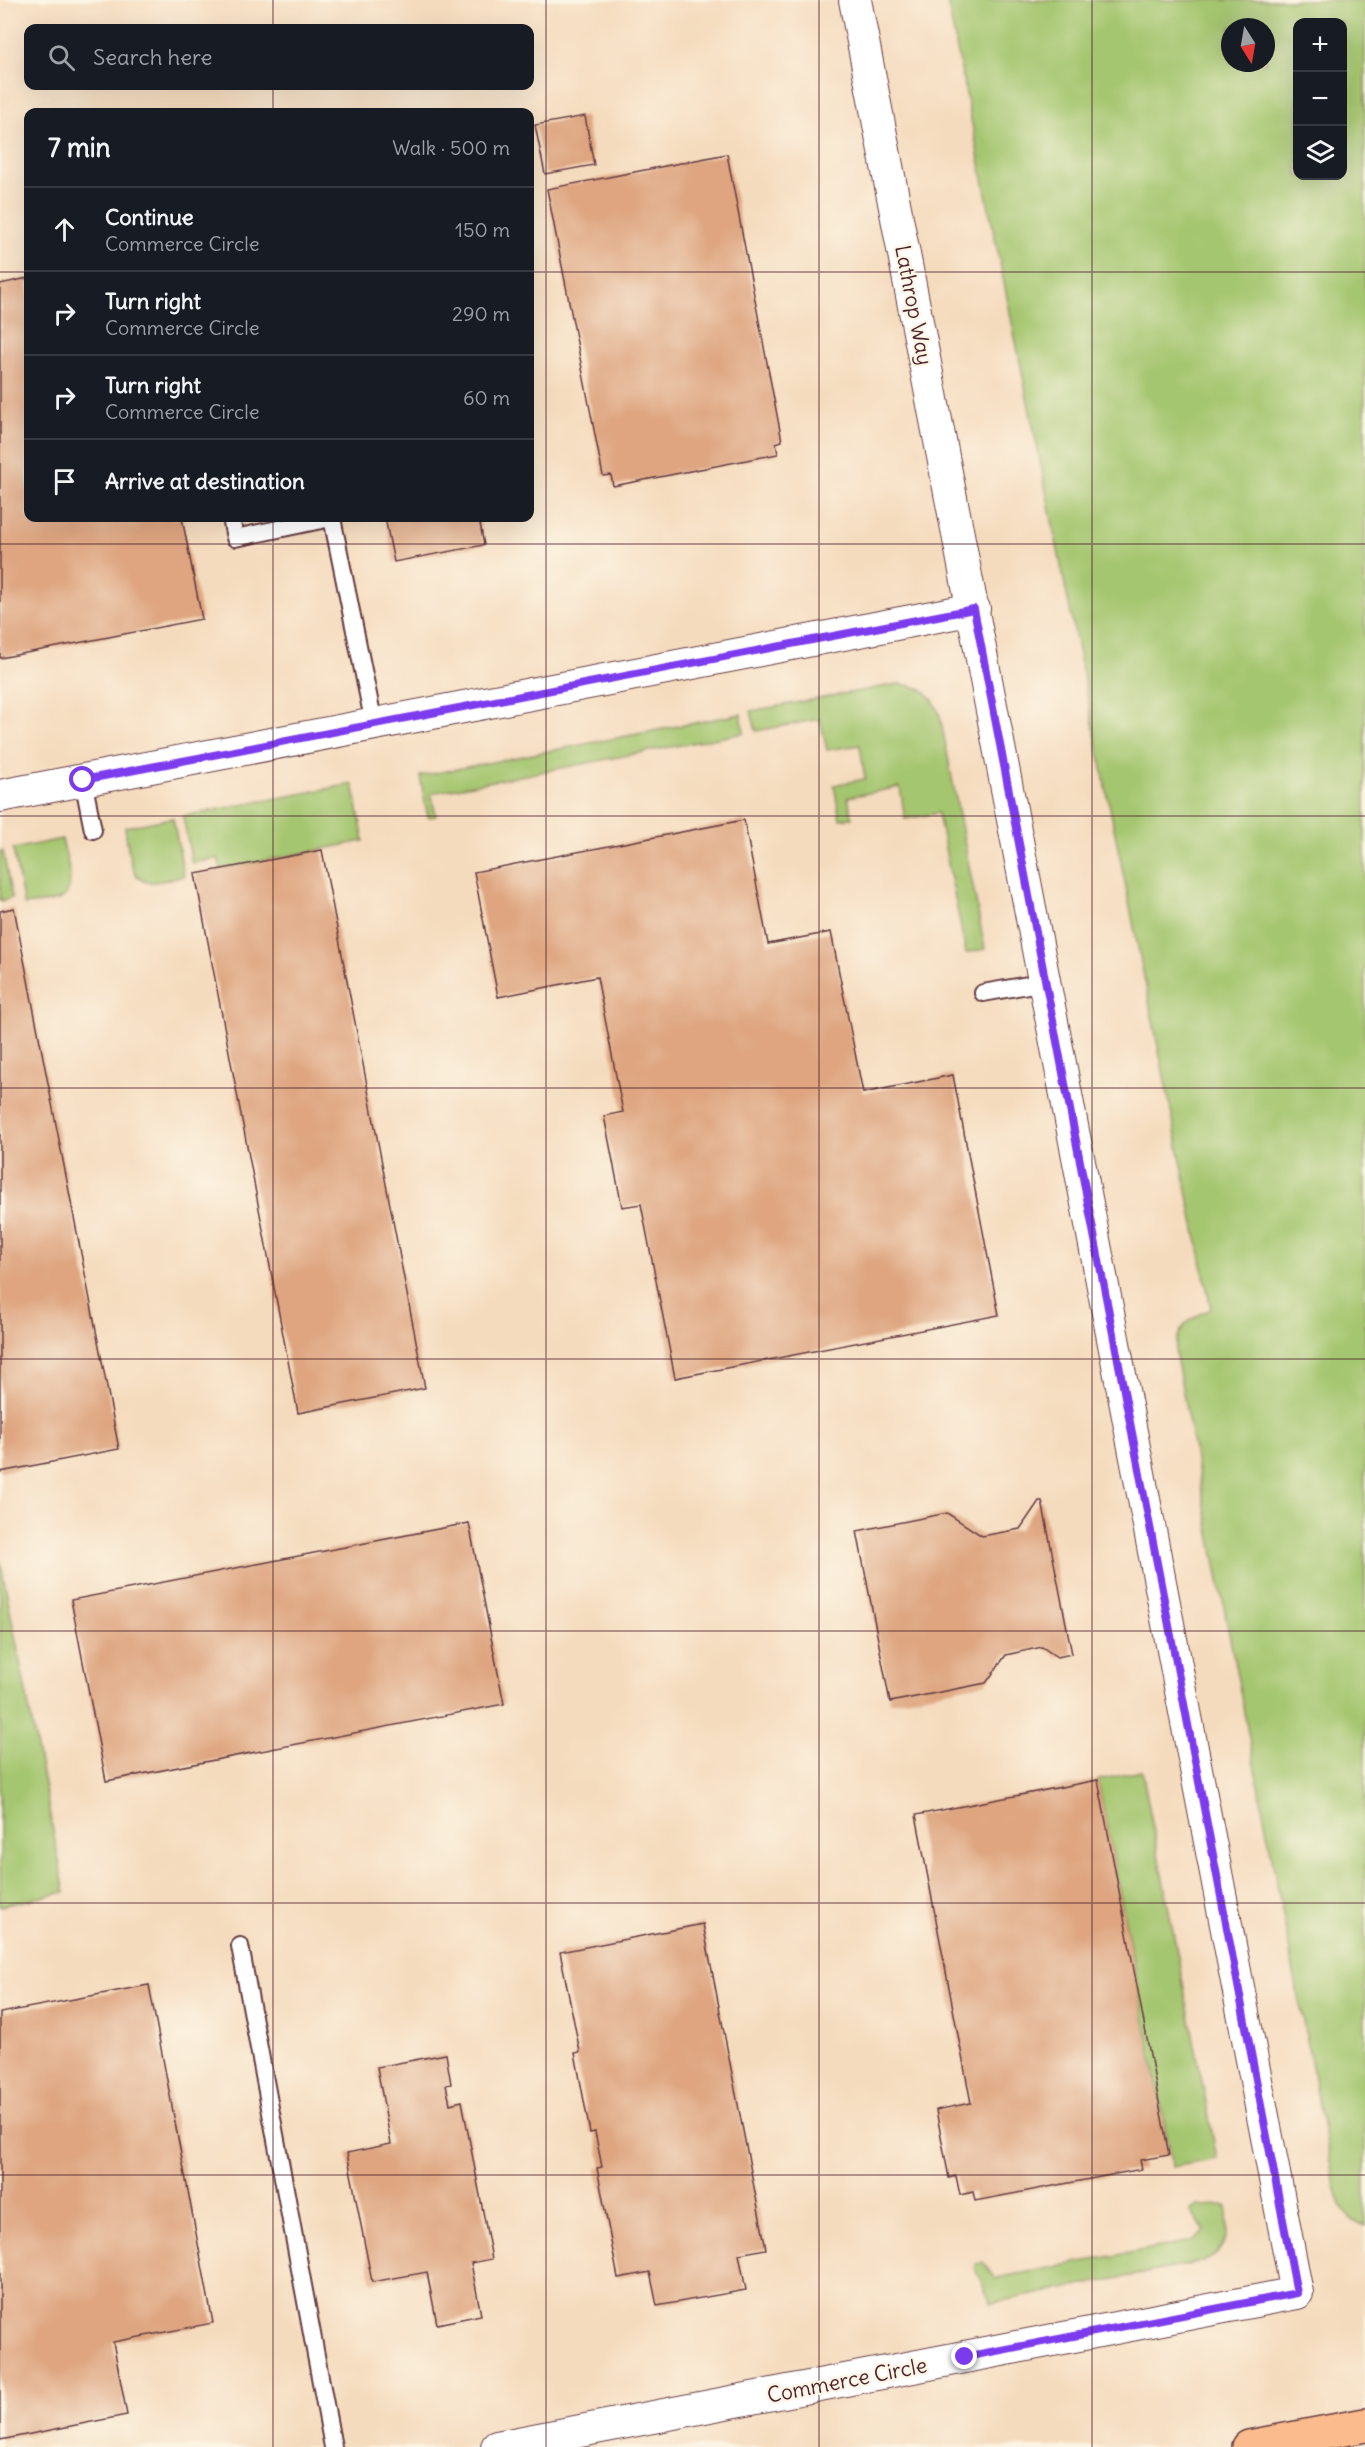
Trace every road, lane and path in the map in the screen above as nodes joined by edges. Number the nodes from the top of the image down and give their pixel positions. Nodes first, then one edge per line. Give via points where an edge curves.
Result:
1 (855, 0) edge
2 (232, 522) edge
3 (313, 522) edge
4 (333, 522) edge
5 (974, 609) junction
6 (374, 724) junction
7 (83, 780) junction
8 (0, 796) edge
9 (93, 830) dead end
10 (1046, 982) junction
11 (983, 993) dead end
12 (240, 1946) dead end
13 (1365, 2425) edge
14 (333, 2447) edge
15 (497, 2447) edge
16 (1249, 2447) edge

1 - 5 street, Lathrop Way
2 - 3 lane via 235,538
4 - 6 lane
5 - 6 street
5 - 10 street, Commerce Circle
6 - 7 street
7 - 8 street
7 - 9 lane
10 - 11 lane
10 - 15 street, Commerce Circle via 1297,2293
12 - 14 lane
13 - 16 highway

